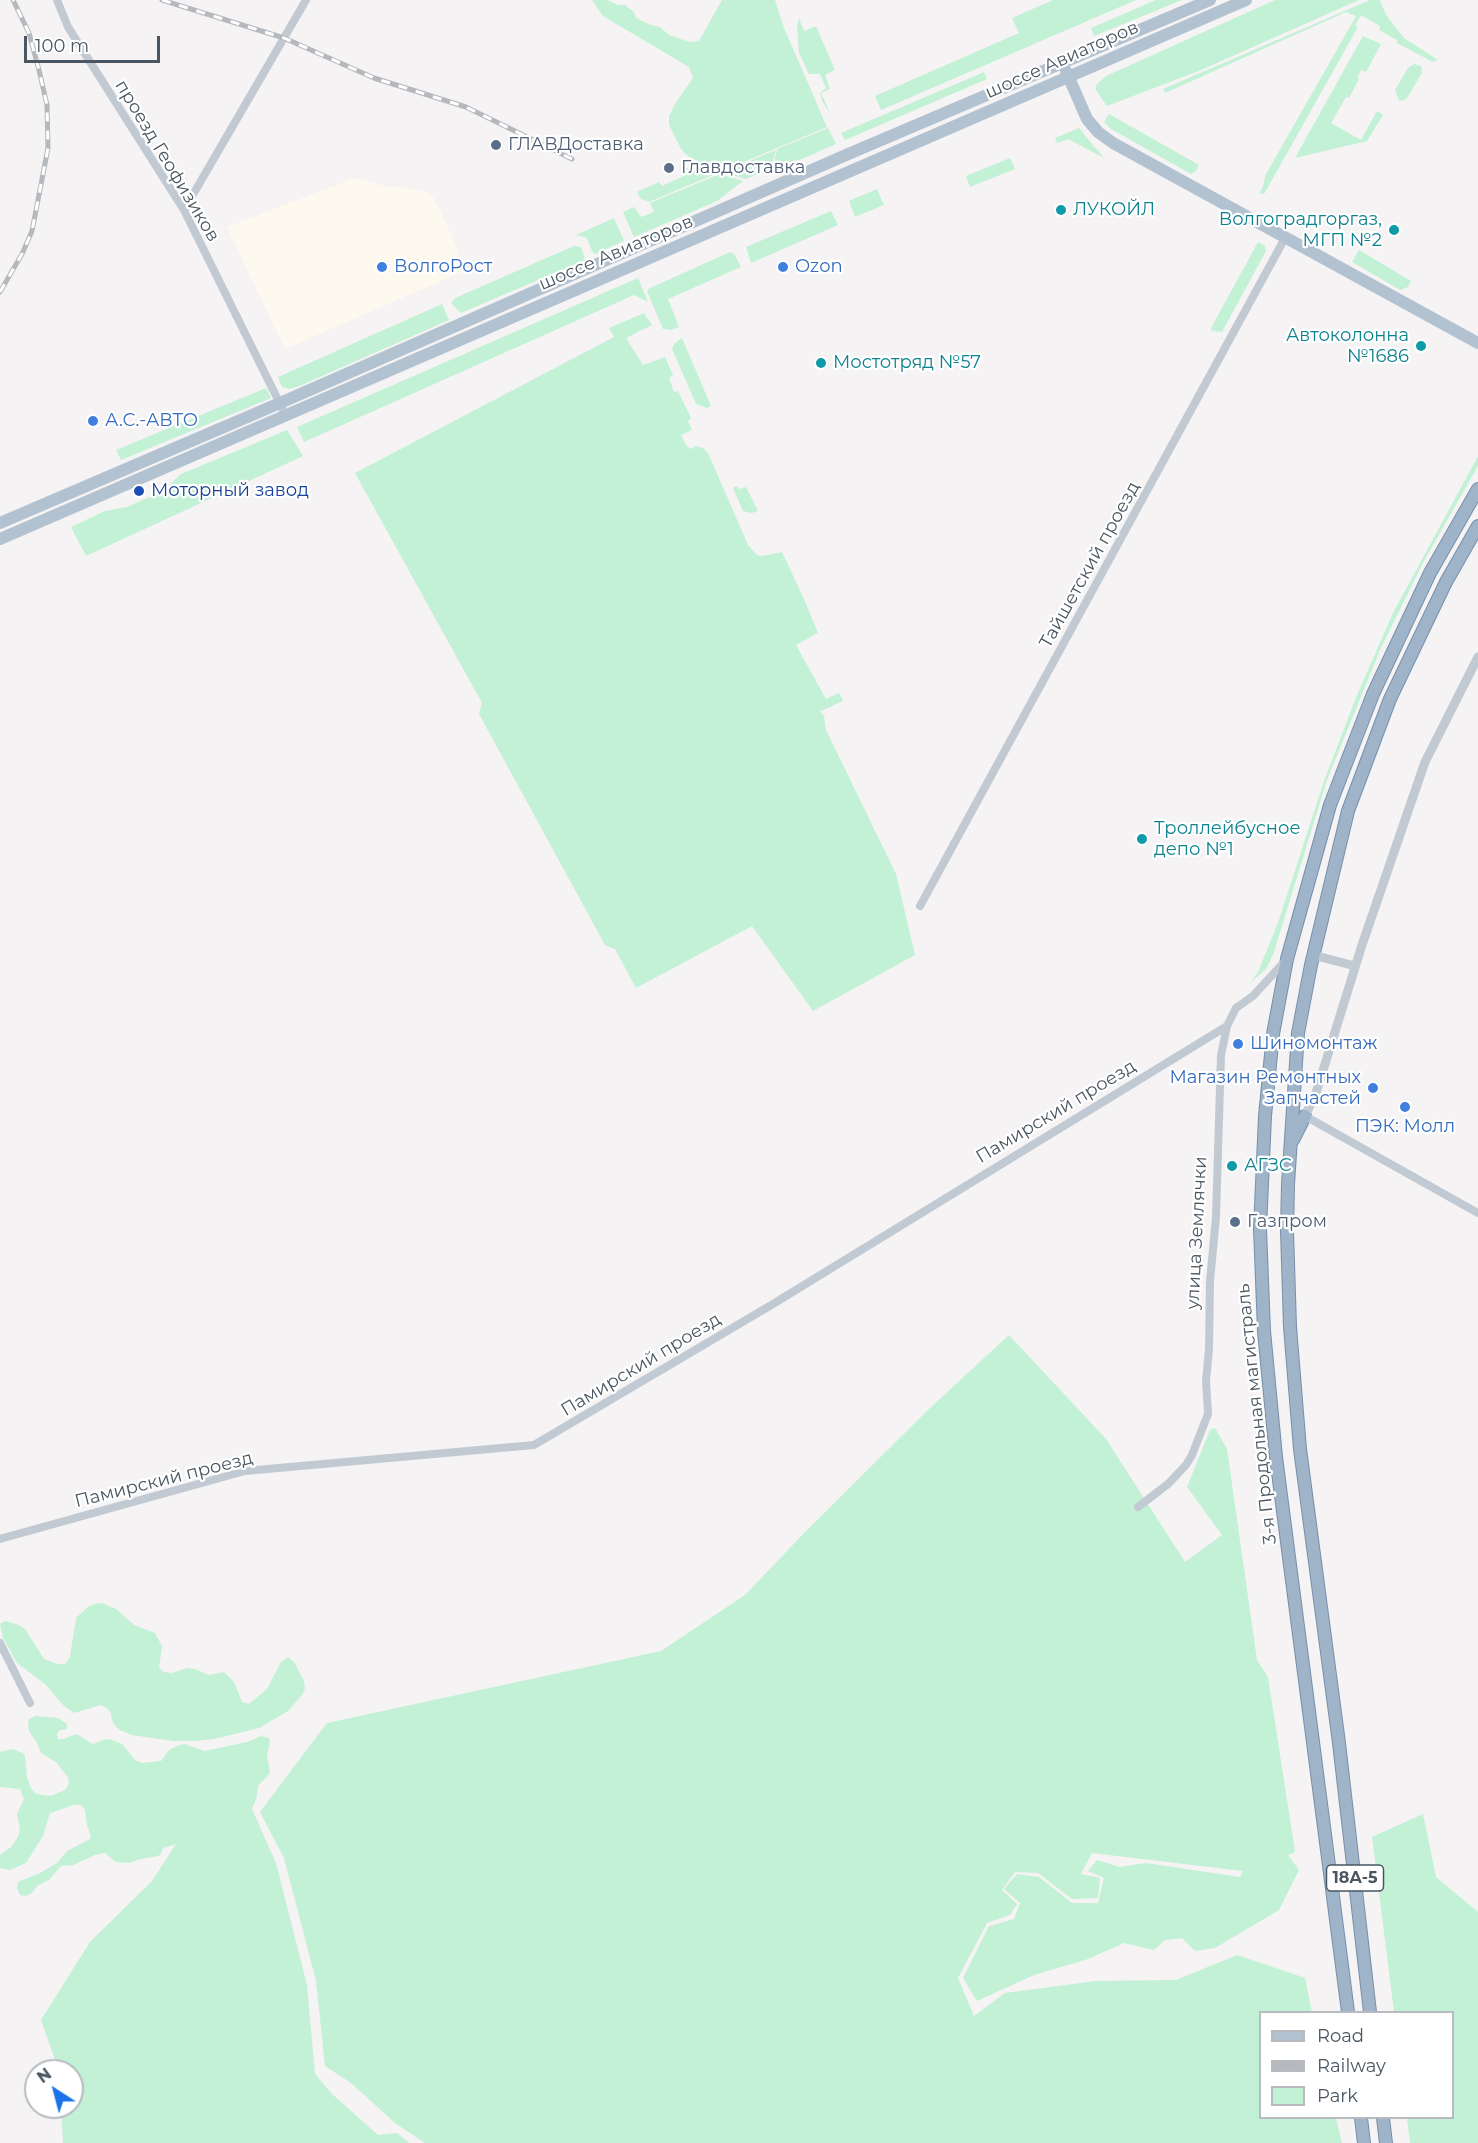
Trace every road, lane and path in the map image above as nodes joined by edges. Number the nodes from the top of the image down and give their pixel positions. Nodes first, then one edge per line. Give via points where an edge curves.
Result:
1 (57, 0) edge
2 (306, 0) edge
3 (1210, 0) edge
4 (1245, 0) edge
5 (1063, 61) junction
6 (1068, 77) junction
7 (184, 210) junction
8 (1285, 238) junction
9 (1478, 343) edge
10 (280, 404) junction
11 (286, 416) junction
12 (1478, 489) edge
13 (0, 523) edge
14 (1478, 526) edge
15 (0, 538) edge
16 (1478, 657) edge
17 (920, 906) dead end
18 (1313, 956) junction
19 (1287, 959) junction
20 (1355, 966) junction
21 (1227, 1026) junction
22 (1305, 1116) junction
23 (1290, 1147) junction
24 (1478, 1213) edge
25 (1138, 1507) dead end
26 (0, 1539) edge
27 (0, 1643) edge
28 (30, 1703) dead end
29 (1348, 2011) edge
30 (1370, 2011) edge
31 (1361, 2119) edge
32 (1383, 2119) edge
33 (1364, 2143) edge
34 (1386, 2143) edge

1 - 7 street, проезд Геофизиков via 69,27
2 - 7 street
3 - 5 main road, шоссе Авиаторов
4 - 6 main road, шоссе Авиаторов
5 - 6 main road
5 - 10 main road, шоссе Авиаторов
6 - 8 main road via 1087,119 1098,132
6 - 11 main road, шоссе Авиаторов
7 - 10 street, проезд Геофизиков
8 - 9 main road
8 - 17 street, Тайшетский проезд
10 - 11 street, проезд Геофизиков
10 - 13 main road, шоссе Авиаторов
11 - 15 main road, шоссе Авиаторов
12 - 19 highway, 3-я Продольная магистраль / 18А-5 via 1430,573 1373,694 1330,805
14 - 18 highway, 18А-5 via 1446,582 1390,699 1348,811
16 - 20 street via 1425,762
18 - 20 street
18 - 23 highway, 18А-5 via 1298,1033
19 - 21 street, улица Землячки via 1253,996 1236,1008
19 - 29 highway, 3-я Продольная магистраль / 18А-5 via 1273,1034 1265,1116 1260,1229 1264,1331 1276,1457
20 - 22 street via 1316,1093
21 - 25 street, улица Землячки via 1221,1055 1206,1381 1208,1414 1186,1466
21 - 26 street, Памирский проезд via 534,1445 245,1471
22 - 23 highway
22 - 24 street
23 - 30 highway, 18А-5 via 1287,1242 1300,1449
27 - 28 street
31 - 33 highway
32 - 34 highway

